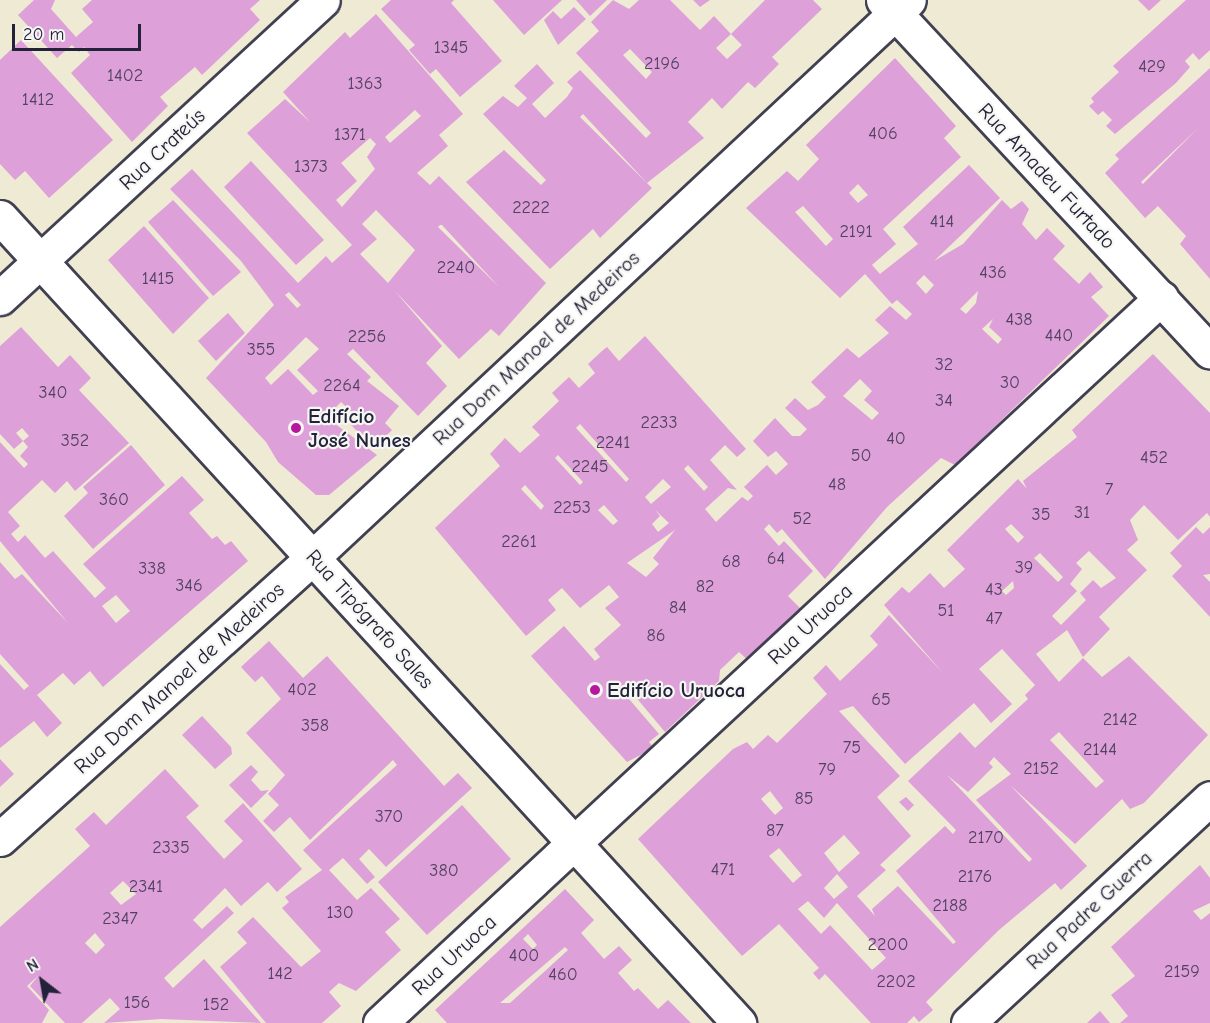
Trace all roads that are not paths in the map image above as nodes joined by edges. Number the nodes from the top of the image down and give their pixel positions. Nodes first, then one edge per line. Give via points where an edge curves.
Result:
1 (323, 0) edge
2 (896, 4) edge
3 (0, 217) edge
4 (41, 260) junction
5 (0, 298) edge
6 (1161, 298) junction
7 (1210, 352) edge
8 (314, 556) junction
9 (1210, 798) edge
10 (0, 839) edge
11 (573, 844) junction
12 (380, 1023) edge
13 (740, 1023) edge
14 (968, 1023) edge

1 - 4 street, Rua Crateús
2 - 6 street, Rua Amadeu Furtado
2 - 8 street, Rua Dom Manoel de Medeiros
3 - 4 street, Rua Tipógrafo Sales
4 - 5 street, Rua Crateús
4 - 8 street, Rua Tipógrafo Sales
6 - 7 street, Rua Amadeu Furtado
6 - 11 street, Rua Uruoca
8 - 10 street, Rua Dom Manoel de Medeiros
8 - 11 street, Rua Tipógrafo Sales
9 - 14 street, Rua Padre Guerra
11 - 12 street, Rua Uruoca
11 - 13 street, Rua Tipógrafo Sales

